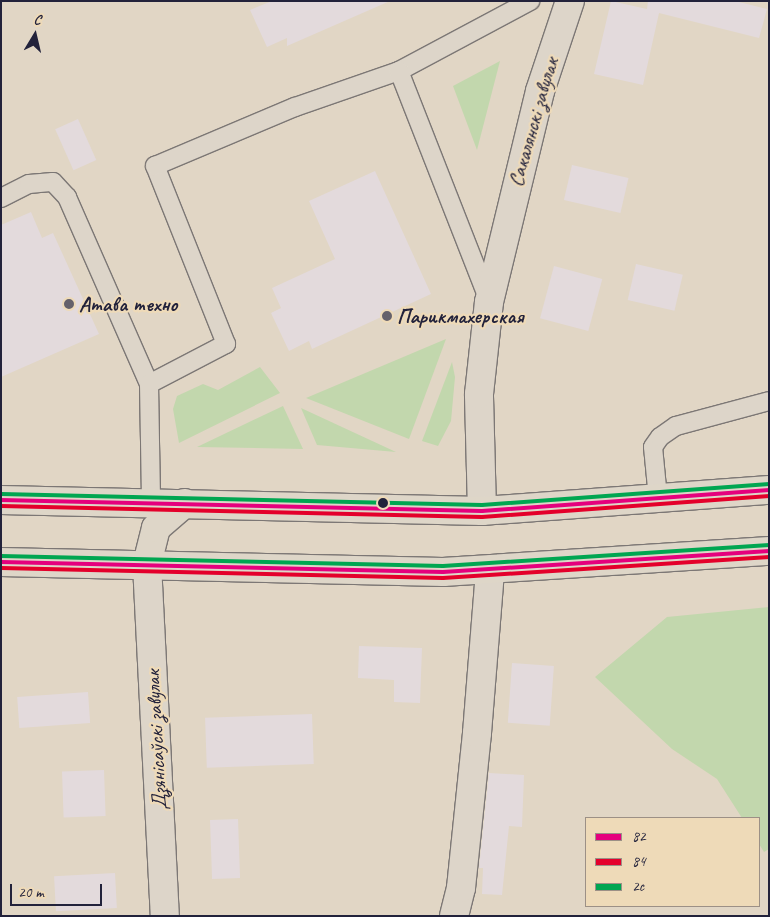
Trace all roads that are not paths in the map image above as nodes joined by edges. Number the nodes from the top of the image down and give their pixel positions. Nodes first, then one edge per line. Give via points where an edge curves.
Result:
1 (530, 1) edge
2 (570, 1) edge
3 (399, 70) junction
4 (1, 198) edge
5 (489, 302) junction
6 (149, 384) junction
7 (769, 401) edge
8 (769, 490) edge
9 (658, 498) junction
10 (1, 500) edge
11 (151, 502) junction
12 (185, 503) junction
13 (482, 511) junction
14 (769, 551) edge
15 (1, 562) edge
16 (114, 564) junction
17 (147, 564) junction
18 (490, 570) junction
19 (165, 916) edge
20 (454, 916) edge

1 - 3 lane
2 - 5 street, Сакалянскі завулак via 538,100
3 - 5 lane
3 - 6 lane via 296,107 155,166 226,344
4 - 6 lane via 29,184 52,182 67,197
5 - 13 street, Сакалянскі завулак via 479,394
6 - 11 lane
7 - 9 lane via 676,426 660,437 653,447
8 - 9 main road
9 - 13 main road
10 - 11 main road
11 - 12 main road
11 - 16 main road via 143,534
12 - 13 main road
12 - 17 main road via 156,528
14 - 18 main road
15 - 16 main road
16 - 17 main road
17 - 18 main road
17 - 19 street, Дзянісаўскі завулак
18 - 20 street via 461,888

